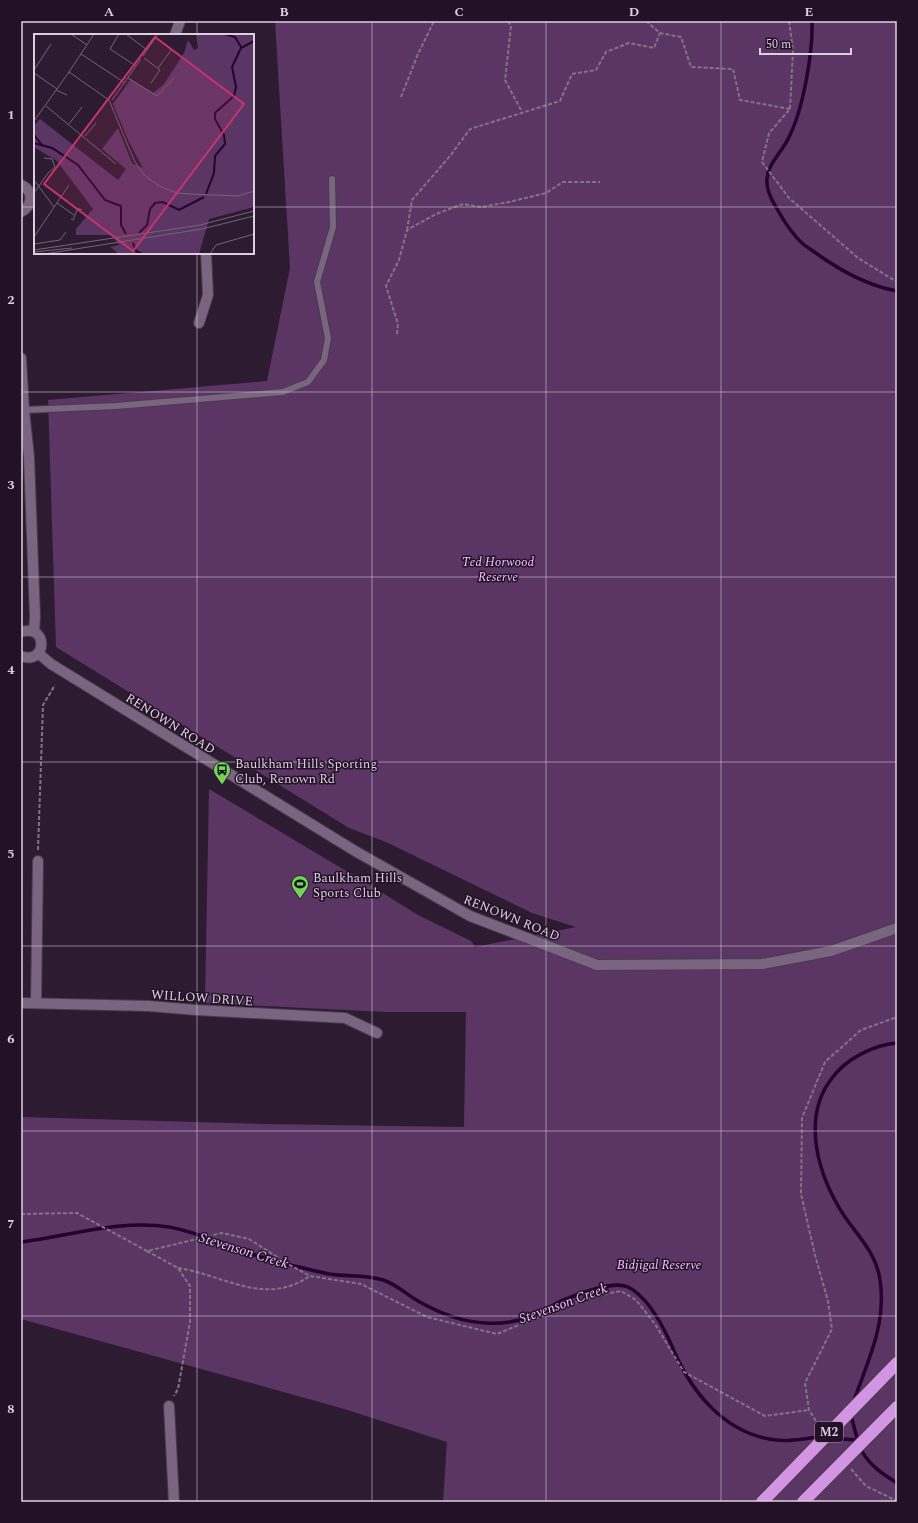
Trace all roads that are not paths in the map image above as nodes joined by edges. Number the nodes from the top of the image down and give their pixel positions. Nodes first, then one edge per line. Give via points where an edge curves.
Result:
1 (180, 21) edge
2 (175, 34) edge
3 (332, 180) dead end
4 (21, 184) edge
5 (33, 198) edge
6 (21, 212) edge
7 (206, 254) edge
8 (199, 324) dead end
9 (21, 358) edge
10 (24, 410) junction
11 (25, 457) edge
12 (34, 631) junction
13 (21, 632) edge
14 (38, 654) junction
15 (21, 656) edge
16 (38, 861) road end
17 (897, 928) edge
18 (21, 1003) edge
19 (36, 1003) junction
20 (377, 1033) dead end
21 (897, 1363) edge
22 (169, 1406) dead end
23 (897, 1407) edge
24 (174, 1502) edge
25 (762, 1502) edge
26 (803, 1502) edge

1 - 2 street
3 - 10 lane via 333,227 317,282 328,338 324,360 308,382 283,392 116,406
4 - 5 street via 28,189
5 - 6 street
7 - 8 street via 208,295
9 - 10 street
10 - 11 street
11 - 12 street
12 - 13 street
12 - 14 street via 40,637 42,646
14 - 15 street via 30,658
14 - 17 street, RENOWN ROAD via 355,851 470,916 597,965 762,964 831,952
16 - 19 street
18 - 19 street, WILLOW DRIVE
19 - 20 street, WILLOW DRIVE via 149,1006 345,1018
21 - 25 highway, M2, bridge
22 - 24 street
23 - 26 highway, M2, bridge

